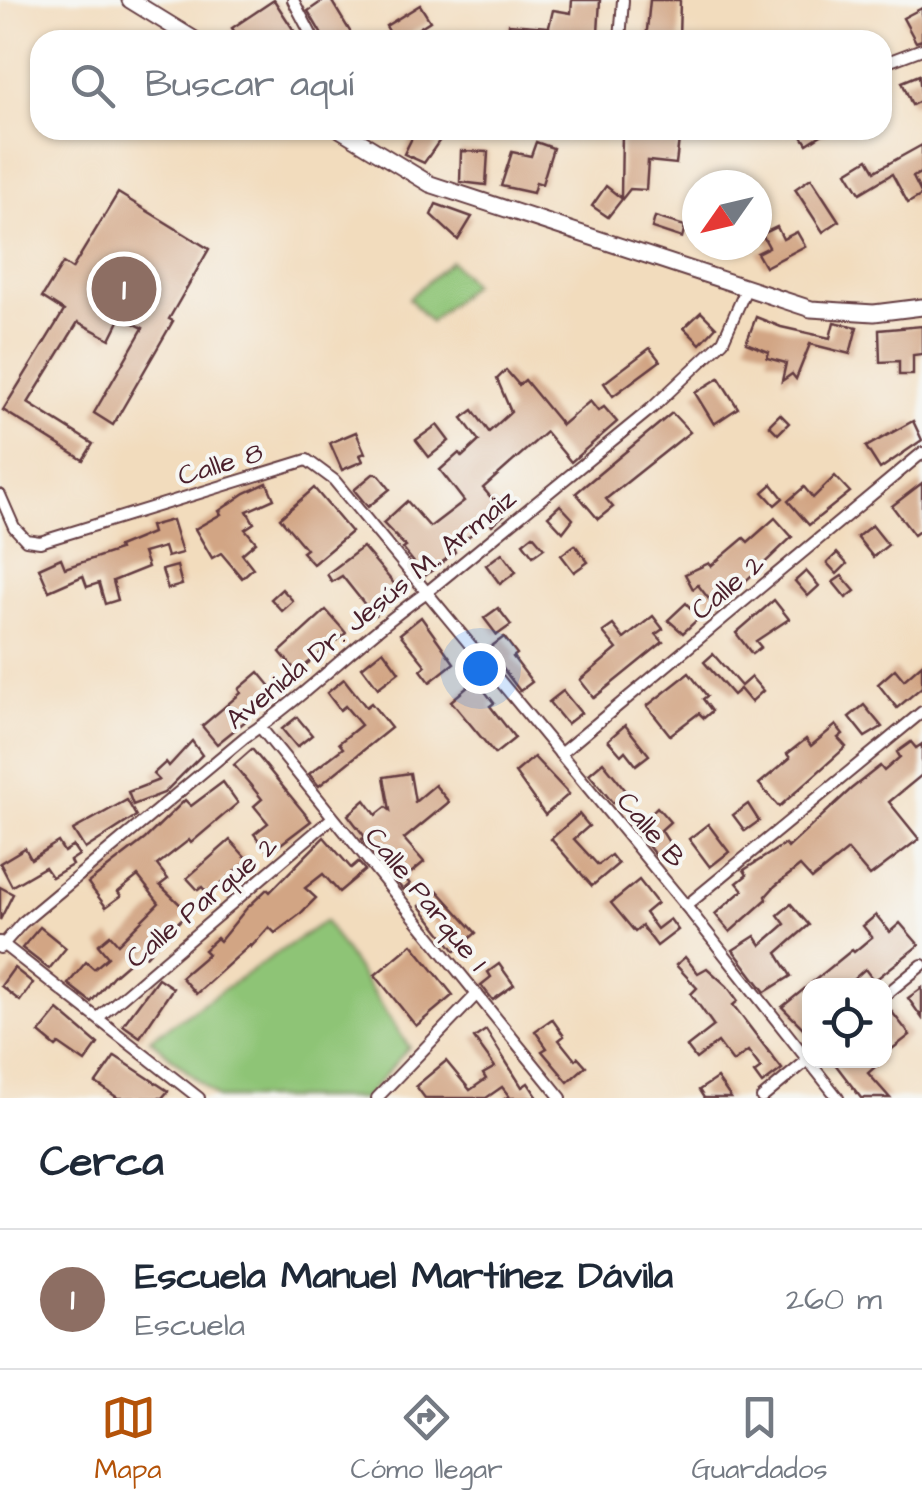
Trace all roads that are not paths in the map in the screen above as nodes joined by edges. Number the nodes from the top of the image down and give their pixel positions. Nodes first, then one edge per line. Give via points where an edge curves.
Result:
1 (130, 0) edge
2 (293, 0) edge
3 (623, 0) edge
4 (179, 30) edge
5 (309, 30) edge
6 (621, 30) edge
7 (922, 49) edge
8 (892, 60) edge
9 (358, 140) edge
10 (747, 287) junction
11 (922, 307) edge
12 (922, 453) edge
13 (0, 495) edge
14 (427, 592) junction
15 (922, 712) edge
16 (260, 727) junction
17 (560, 754) junction
18 (332, 818) junction
19 (686, 906) junction
20 (1, 944) edge
21 (922, 965) edge
22 (892, 989) edge
23 (477, 994) junction
24 (98, 1017) junction
25 (802, 1052) edge
26 (802, 1065) edge
27 (814, 1068) edge
28 (199, 1098) edge
29 (376, 1098) edge
30 (560, 1098) edge
31 (762, 1098) edge
32 (838, 1098) edge

1 - 4 street
2 - 5 street
3 - 6 street
7 - 8 street
9 - 10 street via 430,184
10 - 11 street via 845,313
10 - 14 street, Avenida Dr. Jesús M. Armaiz via 723,341 709,355
12 - 17 street, Calle 2
13 - 14 street, Calle 8 via 14,527 26,540 40,542 307,460 334,480
14 - 16 street, Avenida Dr. Jesús M. Armaiz
14 - 17 street, Calle B
15 - 19 street
16 - 18 street, Calle Parque 1
16 - 20 street, Avenida Dr. Jesús M. Armaiz
17 - 19 street, Calle B
18 - 23 street, Calle Parque 1
18 - 24 street, Calle Parque 2
19 - 25 street, Calle B
20 - 24 street
21 - 22 street
23 - 29 street
23 - 30 street, Calle Parque 1
24 - 28 street
26 - 31 street
27 - 32 street, Calle B

